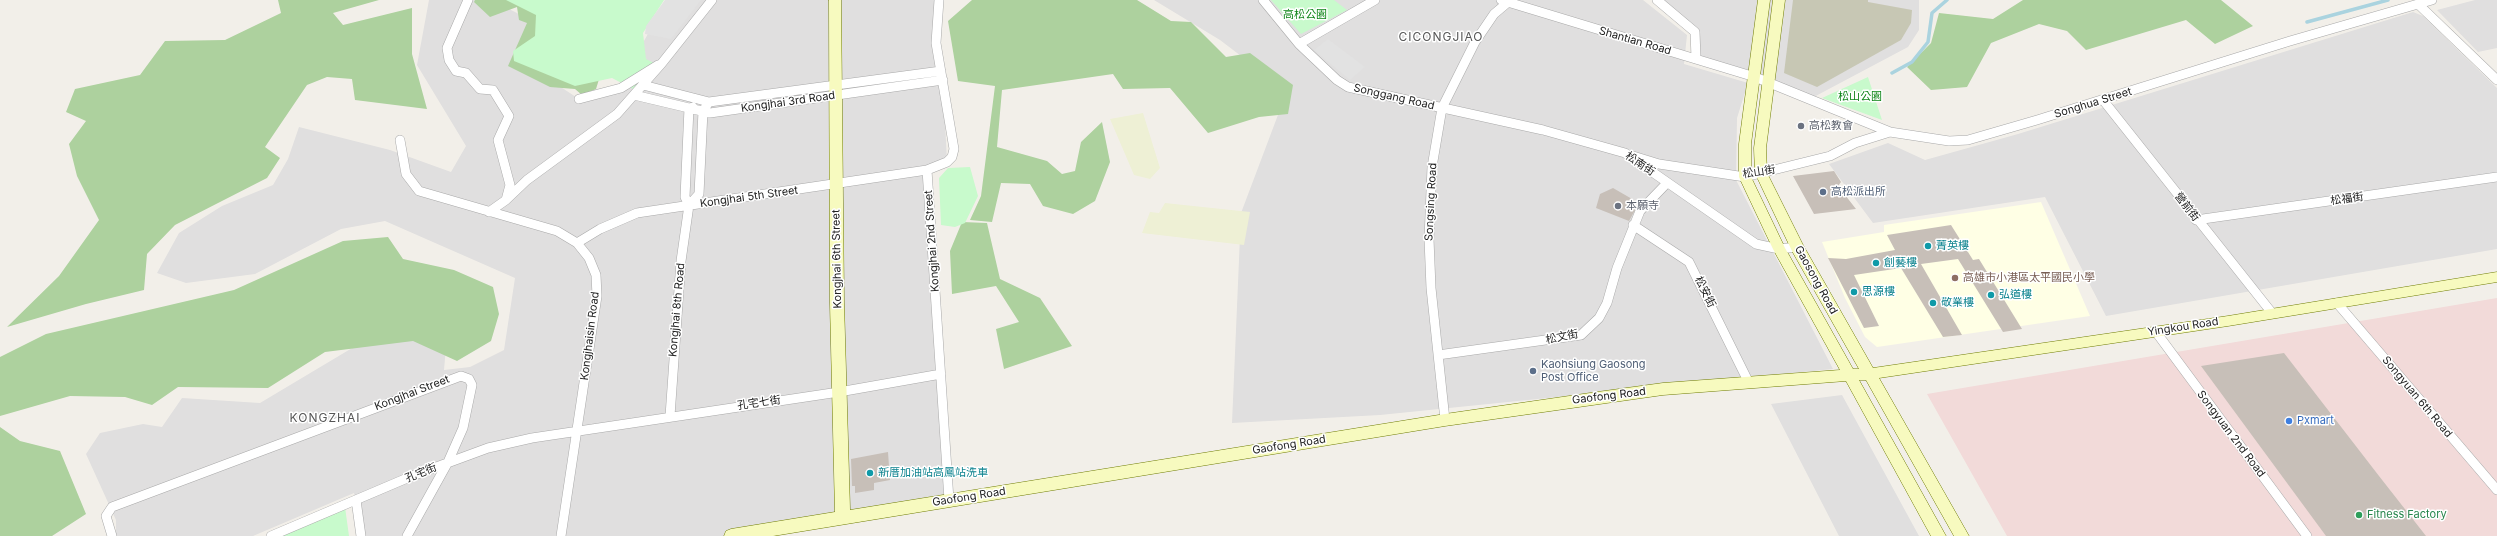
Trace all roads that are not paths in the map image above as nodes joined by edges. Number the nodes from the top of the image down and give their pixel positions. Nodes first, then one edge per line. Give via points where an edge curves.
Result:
1 (468, 0) edge
2 (712, 0) edge
3 (835, 0) edge
4 (939, 0) edge
5 (1263, 0) edge
6 (1375, 0) edge
7 (1657, 0) edge
8 (1764, 0) edge
9 (1779, 0) edge
10 (2432, 0) edge
11 (1504, 1) edge
12 (2418, 4) junction
13 (1299, 44) junction
14 (1696, 58) junction
15 (662, 63) junction
16 (942, 75) junction
17 (1755, 77) junction
18 (2497, 80) edge
19 (1769, 82) junction
20 (643, 85) junction
21 (835, 91) junction
22 (634, 95) junction
23 (579, 99) dead end
24 (2103, 100) junction
25 (709, 102) junction
26 (689, 108) junction
27 (1442, 108) junction
28 (703, 111) junction
29 (1890, 132) junction
30 (400, 140) dead end
31 (1625, 153) junction
32 (927, 170) junction
33 (1761, 173) junction
34 (1745, 177) junction
35 (2497, 177) edge
36 (1667, 183) junction
37 (836, 184) junction
38 (506, 200) junction
39 (689, 205) junction
40 (489, 212) junction
41 (2196, 220) junction
42 (1633, 225) junction
43 (577, 243) junction
44 (1797, 247) junction
45 (1779, 250) junction
46 (2497, 277) edge
47 (2337, 303) junction
48 (2272, 313) junction
49 (2156, 332) junction
50 (1438, 354) junction
51 (941, 374) junction
52 (1869, 374) junction
53 (1849, 377) junction
54 (1749, 383) junction
55 (839, 392) junction
56 (670, 416) junction
57 (1445, 420) junction
58 (578, 431) junction
59 (448, 462) junction
60 (2497, 490) edge
61 (356, 500) junction
62 (949, 500) junction
63 (843, 517) junction
64 (112, 536) edge
65 (271, 536) edge
66 (361, 536) edge
67 (407, 536) edge
68 (561, 536) edge
69 (731, 536) edge
70 (1939, 536) edge
71 (1962, 536) edge
72 (2307, 536) edge

1 - 38 street via 447,48 449,60 456,71 466,73 480,89 493,90 509,116 498,140 510,185
2 - 15 street
3 - 21 street, Kongjhai 6th Street
4 - 16 street via 936,42
5 - 13 street, Songgang Road
6 - 13 street
7 - 14 street via 1696,32
8 - 17 street, Gaosong Road
9 - 19 street, Gaosong Road
10 - 12 street, Songhua Street
11 - 14 street, Shantian Road
11 - 27 street, Songsing Road via 1476,42
12 - 18 street
12 - 24 street, Songhua Street
13 - 27 street, Songgang Road via 1337,80 1348,86
14 - 17 street, Shantian Road
15 - 20 street
15 - 23 street via 621,88
16 - 21 street, Kongjhai 3rd Road
16 - 32 street via 954,149 952,157 947,162
17 - 19 street, Shantian Road
17 - 34 street, Gaosong Road via 1745,144
19 - 29 street, Songhua Street
19 - 33 street, Gaosong Road via 1760,148
20 - 22 street
20 - 25 street, Kongjhai 3rd Road
21 - 25 street, Kongjhai 3rd Road
21 - 28 street, Kongjhai 3rd Road via 710,113
21 - 37 street, Kongjhai 6th Street
22 - 26 street, Kongjhai 3rd Road
22 - 38 street via 601,128 527,180
24 - 29 street, Songhua Street via 1968,140 1950,142
24 - 41 street, 營前街
25 - 26 street
25 - 28 street
26 - 28 street, Kongjhai 3rd Road
26 - 39 street, Kongjhai 8th Road via 685,197
27 - 31 street, 松南街 via 1543,130
27 - 50 street, Songsing Road via 1432,167 1429,239
28 - 39 street, Kongjhai 8th Road via 699,194
29 - 33 street, 松山街 via 1855,143 1830,156
30 - 40 street, Kongjhaisin Road via 406,174 419,191
31 - 34 street, 松山街 via 1659,164
31 - 36 street, 松南街
32 - 37 street, Kongjhai 5th Street
32 - 51 street, Kongjhai 2nd Street
33 - 34 street, 松山街
33 - 44 street, Gaosong Road
34 - 45 street, Gaosong Road
35 - 41 street, 松福街
36 - 42 street, 松文街 via 1640,211
36 - 45 street, 松南街 via 1756,244
37 - 39 street, Kongjhai 5th Street
37 - 55 street, Kongjhai 6th Street
38 - 40 street
39 - 43 street, Kongjhai 5th Street via 637,213 600,229
39 - 56 street, Kongjhai 8th Road via 675,329
40 - 43 street, Kongjhaisin Road via 557,230
41 - 48 street, 營前街
42 - 50 street, 松文街 via 1607,303 1599,318 1581,335
42 - 54 street, 松安街 via 1689,262
43 - 58 street, Kongjhaisin Road via 589,258 596,275 597,296
44 - 45 street, 松南街
44 - 52 street, Gaosong Road
45 - 53 street, Gaosong Road
46 - 47 street, Yingkou Road
47 - 48 street, Yingkou Road
47 - 60 street, Songyuan 6th Road
48 - 49 street, Yingkou Road
49 - 52 street, Yingkou Road
49 - 72 street, Songyuan 2nd Road
50 - 57 street, Songsing Road
51 - 55 street, 孔宅七街
51 - 62 street, Kongjhai 2nd Street
52 - 53 street, Yingkou Road
52 - 71 street, Gaosong Road
53 - 54 street, Gaofong Road
53 - 70 street, Gaosong Road
54 - 57 street, Gaofong Road via 1663,390
55 - 56 street, 孔宅七街
55 - 63 street, Kongjhai 6th Street
56 - 58 street, 孔宅七街
57 - 62 street, Gaofong Road
58 - 59 street, 孔宅街 via 488,448
58 - 68 street, Kongjhaisin Road
59 - 61 street, 孔宅街
59 - 64 street, Kongjhai Street via 463,428 472,385 469,379 461,376 112,507 106,516
59 - 67 street, Kongjhai Street
61 - 65 street, 孔宅街
61 - 66 street
62 - 63 street, Gaofong Road
63 - 69 street, Gaofong Road

